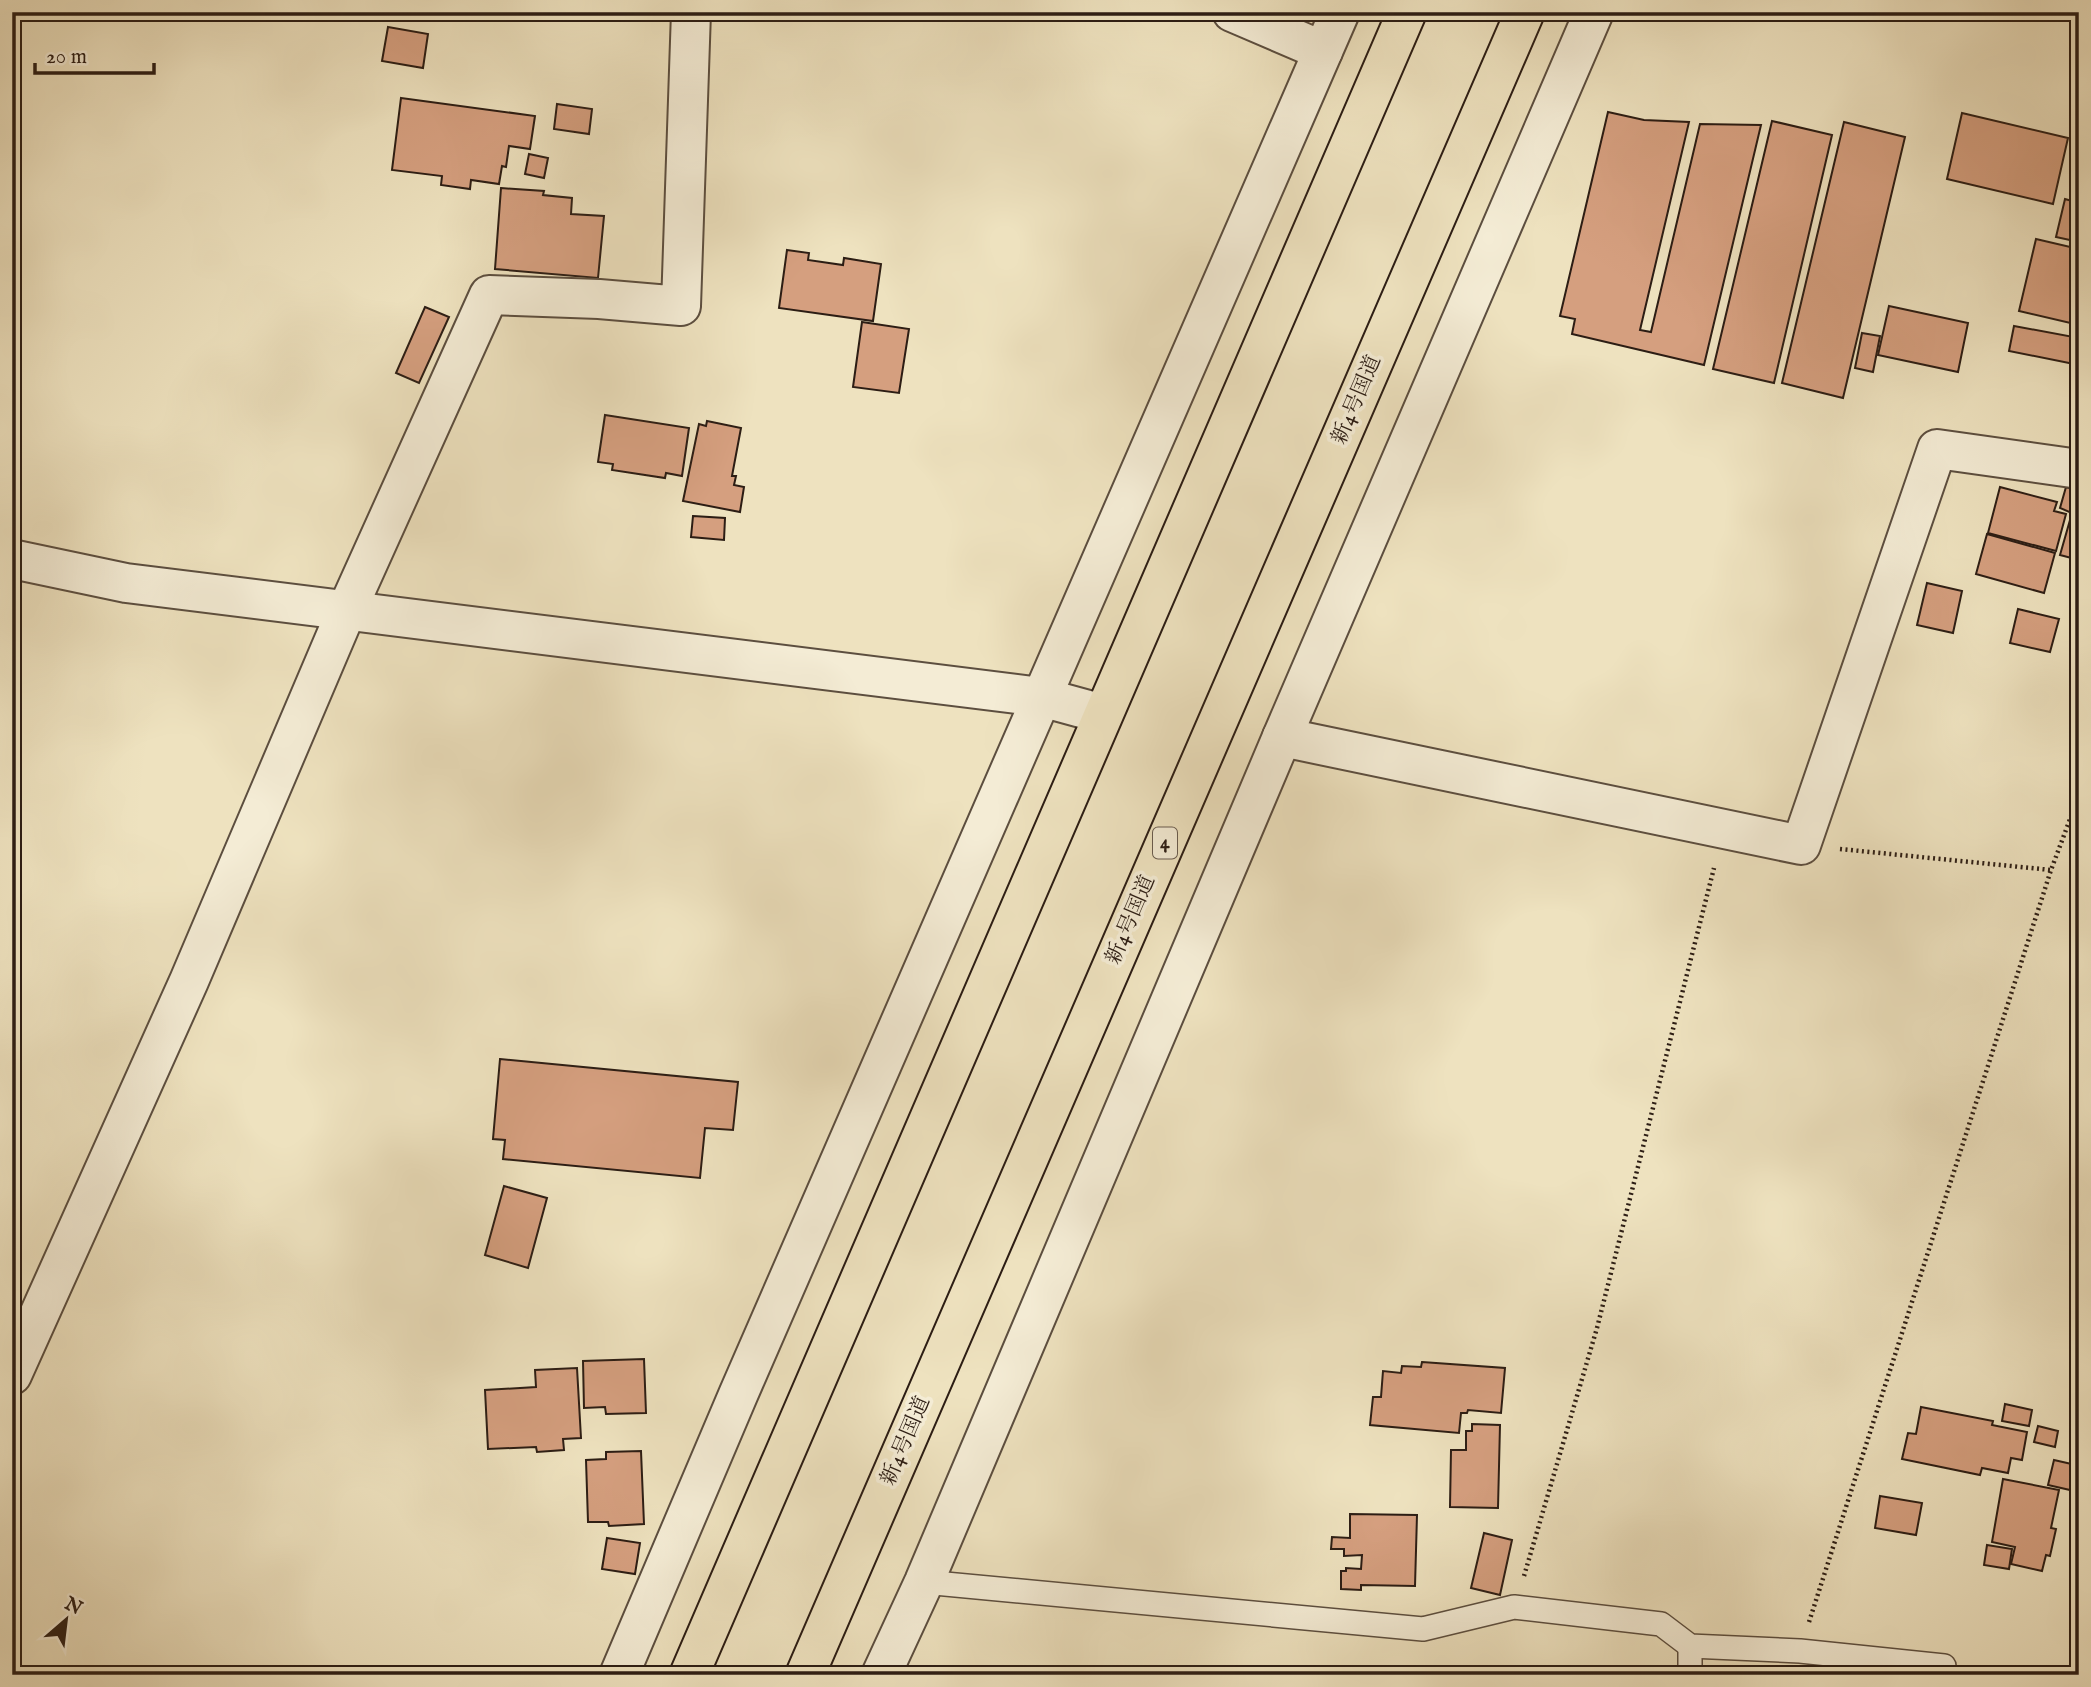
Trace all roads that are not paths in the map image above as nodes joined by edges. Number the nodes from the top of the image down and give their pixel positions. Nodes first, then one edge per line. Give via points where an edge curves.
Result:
1 (691, 12) edge
2 (1231, 12) edge
3 (1340, 12) edge
4 (1407, 12) edge
5 (1525, 12) edge
6 (1594, 12) edge
7 (1323, 51) junction
8 (2079, 469) edge
9 (12, 559) edge
10 (346, 612) junction
11 (1041, 697) junction
12 (1103, 714) junction
13 (1282, 737) junction
14 (12, 1375) edge
15 (924, 1582) junction
16 (1690, 1646) junction
17 (1944, 1666) dead end
18 (619, 1675) edge
19 (689, 1675) edge
20 (805, 1675) edge
21 (881, 1675) edge
22 (1690, 1675) edge

1 - 10 street via 681,306 489,295
2 - 7 street
3 - 7 street
4 - 12 highway
5 - 20 highway, 新4号国道 / 4
6 - 13 street
7 - 11 street
8 - 13 street via 1937,449 1801,845
9 - 10 street via 126,583
10 - 11 street
10 - 14 street via 189,981
11 - 12 street
11 - 18 street
12 - 19 highway
13 - 15 street
15 - 16 lane via 1423,1629 1514,1607 1661,1624
15 - 21 street
16 - 17 lane via 1800,1651
16 - 22 lane

